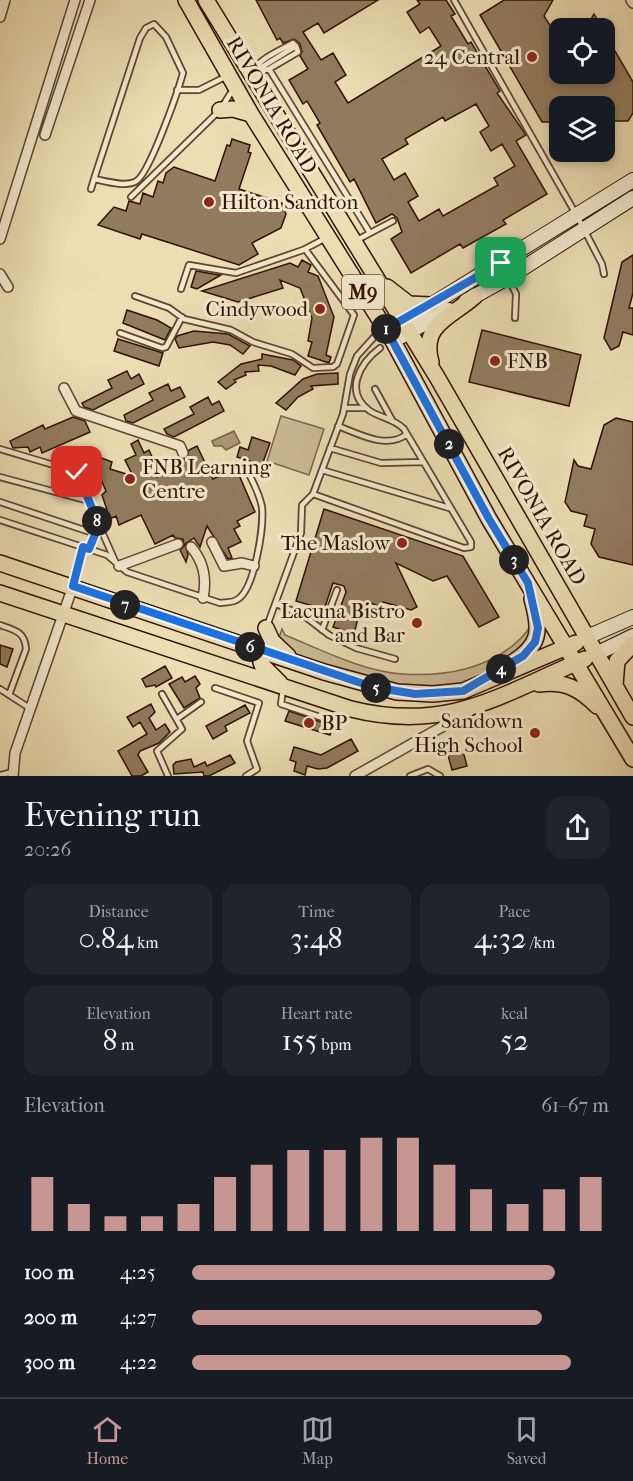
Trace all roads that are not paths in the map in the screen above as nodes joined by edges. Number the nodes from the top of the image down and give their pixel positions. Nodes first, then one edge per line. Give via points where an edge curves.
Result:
1 (5, 0) edge
2 (75, 0) edge
3 (90, 0) edge
4 (186, 0) edge
5 (206, 0) edge
6 (216, 0) edge
7 (454, 0) edge
8 (0, 17) edge
9 (225, 33) junction
10 (269, 69) junction
11 (252, 73) junction
12 (232, 80) junction
13 (177, 90) junction
14 (220, 110) junction
15 (251, 114) junction
16 (45, 135) dead end
17 (310, 171) junction
18 (94, 179) junction
19 (633, 180) edge
20 (293, 182) junction
21 (91, 189) dead end
22 (131, 197) dead end
23 (633, 198) edge
24 (577, 216) junction
25 (393, 221) dead end
26 (584, 230) junction
27 (370, 232) junction
28 (329, 237) junction
29 (0, 239) edge
30 (355, 241) junction
31 (305, 249) junction
32 (501, 263) junction
33 (0, 274) edge
34 (604, 274) dead end
35 (509, 278) junction
36 (377, 279) junction
37 (8, 287) dead end
38 (181, 289) dead end
39 (135, 296) dead end
40 (475, 296) junction
41 (431, 304) junction
42 (182, 317) junction
43 (515, 318) dead end
44 (406, 326) junction
45 (120, 333) dead end
46 (383, 338) junction
47 (437, 377) junction
48 (64, 388) dead end
49 (375, 389) dead end
50 (345, 408) junction
51 (366, 408) junction
52 (94, 411) dead end
53 (392, 420) junction
54 (102, 421) junction
55 (338, 426) junction
56 (407, 434) junction
57 (179, 445) dead end
58 (330, 448) junction
59 (0, 449) edge
60 (423, 462) junction
61 (322, 470) junction
62 (250, 476) dead end
63 (0, 477) edge
64 (313, 494) junction
65 (89, 501) junction
66 (0, 502) edge
67 (449, 508) junction
68 (0, 520) edge
69 (99, 525) junction
70 (96, 534) junction
71 (212, 542) dead end
72 (178, 544) dead end
73 (191, 547) dead end
74 (86, 548) junction
75 (0, 563) edge
76 (117, 564) junction
77 (254, 566) junction
78 (528, 583) junction
79 (73, 586) junction
80 (337, 590) dead end
81 (0, 593) edge
82 (203, 598) junction
83 (276, 604) junction
84 (64, 614) junction
85 (633, 617) edge
86 (0, 625) edge
87 (266, 628) junction
88 (322, 630) junction
89 (633, 636) edge
90 (586, 637) junction
91 (633, 644) edge
92 (567, 647) junction
93 (258, 649) junction
94 (596, 654) junction
95 (395, 659) dead end
96 (577, 662) junction
97 (298, 663) junction
98 (284, 687) junction
99 (615, 687) junction
100 (215, 688) dead end
101 (0, 689) edge
102 (513, 690) junction
103 (463, 691) junction
104 (162, 694) dead end
105 (9, 695) junction
106 (201, 702) dead end
107 (483, 704) junction
108 (343, 706) junction
109 (31, 709) junction
110 (633, 717) edge
111 (177, 719) junction
112 (612, 722) junction
113 (633, 759) edge
114 (13, 774) edge
115 (0, 775) edge
116 (168, 776) edge
117 (246, 776) edge
118 (355, 776) edge
119 (410, 776) edge
120 (440, 776) edge

1 - 8 street
2 - 29 street
3 - 16 street
4 - 12 main road, RIVONIA ROAD / M9
5 - 9 main road, RIVONIA ROAD / M9
6 - 9 main road
7 - 24 lane
9 - 11 main road, RIVONIA ROAD / M9
10 - 11 lane
10 - 11 lane via 298,52 296,46
10 - 27 lane
11 - 17 main road, RIVONIA ROAD / M9
12 - 13 lane via 199,90
12 - 14 lane
12 - 15 main road, RIVONIA ROAD / M9
13 - 18 lane via 141,178 125,184
13 - 18 lane via 181,66 160,28 152,24 140,38
14 - 15 main road
14 - 22 lane
15 - 20 main road, RIVONIA ROAD / M9
17 - 20 main road
17 - 30 main road, RIVONIA ROAD / M9
18 - 21 lane
19 - 24 street
20 - 28 main road, RIVONIA ROAD / M9
23 - 26 street
24 - 26 lane
24 - 32 street
25 - 27 lane
26 - 34 lane
26 - 35 street
27 - 30 lane
28 - 31 lane
28 - 46 main road, RIVONIA ROAD / M9
30 - 36 main road, RIVONIA ROAD / M9
31 - 38 lane via 230,274 189,265
31 - 42 lane via 354,315 333,367 314,368 292,354 253,342 231,330
32 - 35 lane
32 - 41 street
33 - 37 street
35 - 40 street
35 - 43 lane via 518,301
36 - 41 main road via 409,304
36 - 44 main road, RIVONIA ROAD / M9
39 - 42 lane
40 - 44 street
40 - 47 main road via 433,331 428,348
41 - 44 street
42 - 45 lane via 162,348
44 - 46 street
44 - 47 main road, RIVONIA ROAD / M9
46 - 50 lane via 362,349 353,365
46 - 51 lane via 357,374 358,396
46 - 78 main road, RIVONIA ROAD / M9
47 - 90 main road, RIVONIA ROAD / M9
48 - 54 street via 76,411
49 - 53 lane
50 - 51 lane
50 - 55 lane
51 - 53 lane
52 - 54 street
53 - 56 lane
54 - 57 street
55 - 56 lane via 390,441
55 - 58 lane
56 - 60 lane
58 - 60 lane via 381,463
58 - 61 lane
59 - 65 lane via 77,472
60 - 67 lane
61 - 64 lane
61 - 67 lane
62 - 77 lane via 262,510
63 - 65 lane
64 - 67 lane via 464,548 471,547
64 - 83 lane via 302,505 301,533
65 - 69 lane
66 - 70 lane
68 - 74 lane
69 - 70 lane
69 - 76 lane
70 - 74 lane
71 - 77 street via 224,566
72 - 76 street
73 - 82 street via 204,569
74 - 76 lane
74 - 79 lane
75 - 79 main road
76 - 82 lane via 127,572
77 - 82 lane via 248,586 237,600 220,603
78 - 92 main road, RIVONIA ROAD / M9
78 - 103 main road via 538,623 535,642 523,656
79 - 84 street
79 - 93 main road
80 - 88 lane
81 - 84 main road
83 - 87 lane
83 - 88 lane via 303,615
84 - 98 main road
84 - 109 street
85 - 90 street
86 - 105 lane via 18,631 26,643
87 - 93 lane
87 - 97 main road via 273,643
88 - 95 lane via 356,648
89 - 94 street
90 - 92 main road
90 - 94 main road, RIVONIA ROAD / M9
91 - 99 main road via 618,659
92 - 96 main road, RIVONIA ROAD / M9
92 - 103 main road
93 - 97 main road
93 - 98 main road via 262,665
94 - 96 main road
94 - 99 main road, RIVONIA ROAD / M9
96 - 102 main road
96 - 112 main road, RIVONIA ROAD / M9
97 - 103 main road via 388,691
98 - 108 main road
98 - 108 lane via 281,704 338,723
99 - 110 main road, RIVONIA ROAD / M9
100 - 117 lane via 259,703 247,741 257,769
101 - 105 lane
102 - 107 main road
102 - 112 main road via 569,684
104 - 111 lane
105 - 109 lane
106 - 111 lane
107 - 108 main road via 451,714 417,718 385,716
107 - 118 street
109 - 114 street via 15,753
111 - 116 lane via 182,732 157,751
112 - 113 main road, RIVONIA ROAD / M9
114 - 115 lane
119 - 120 lane via 428,769

